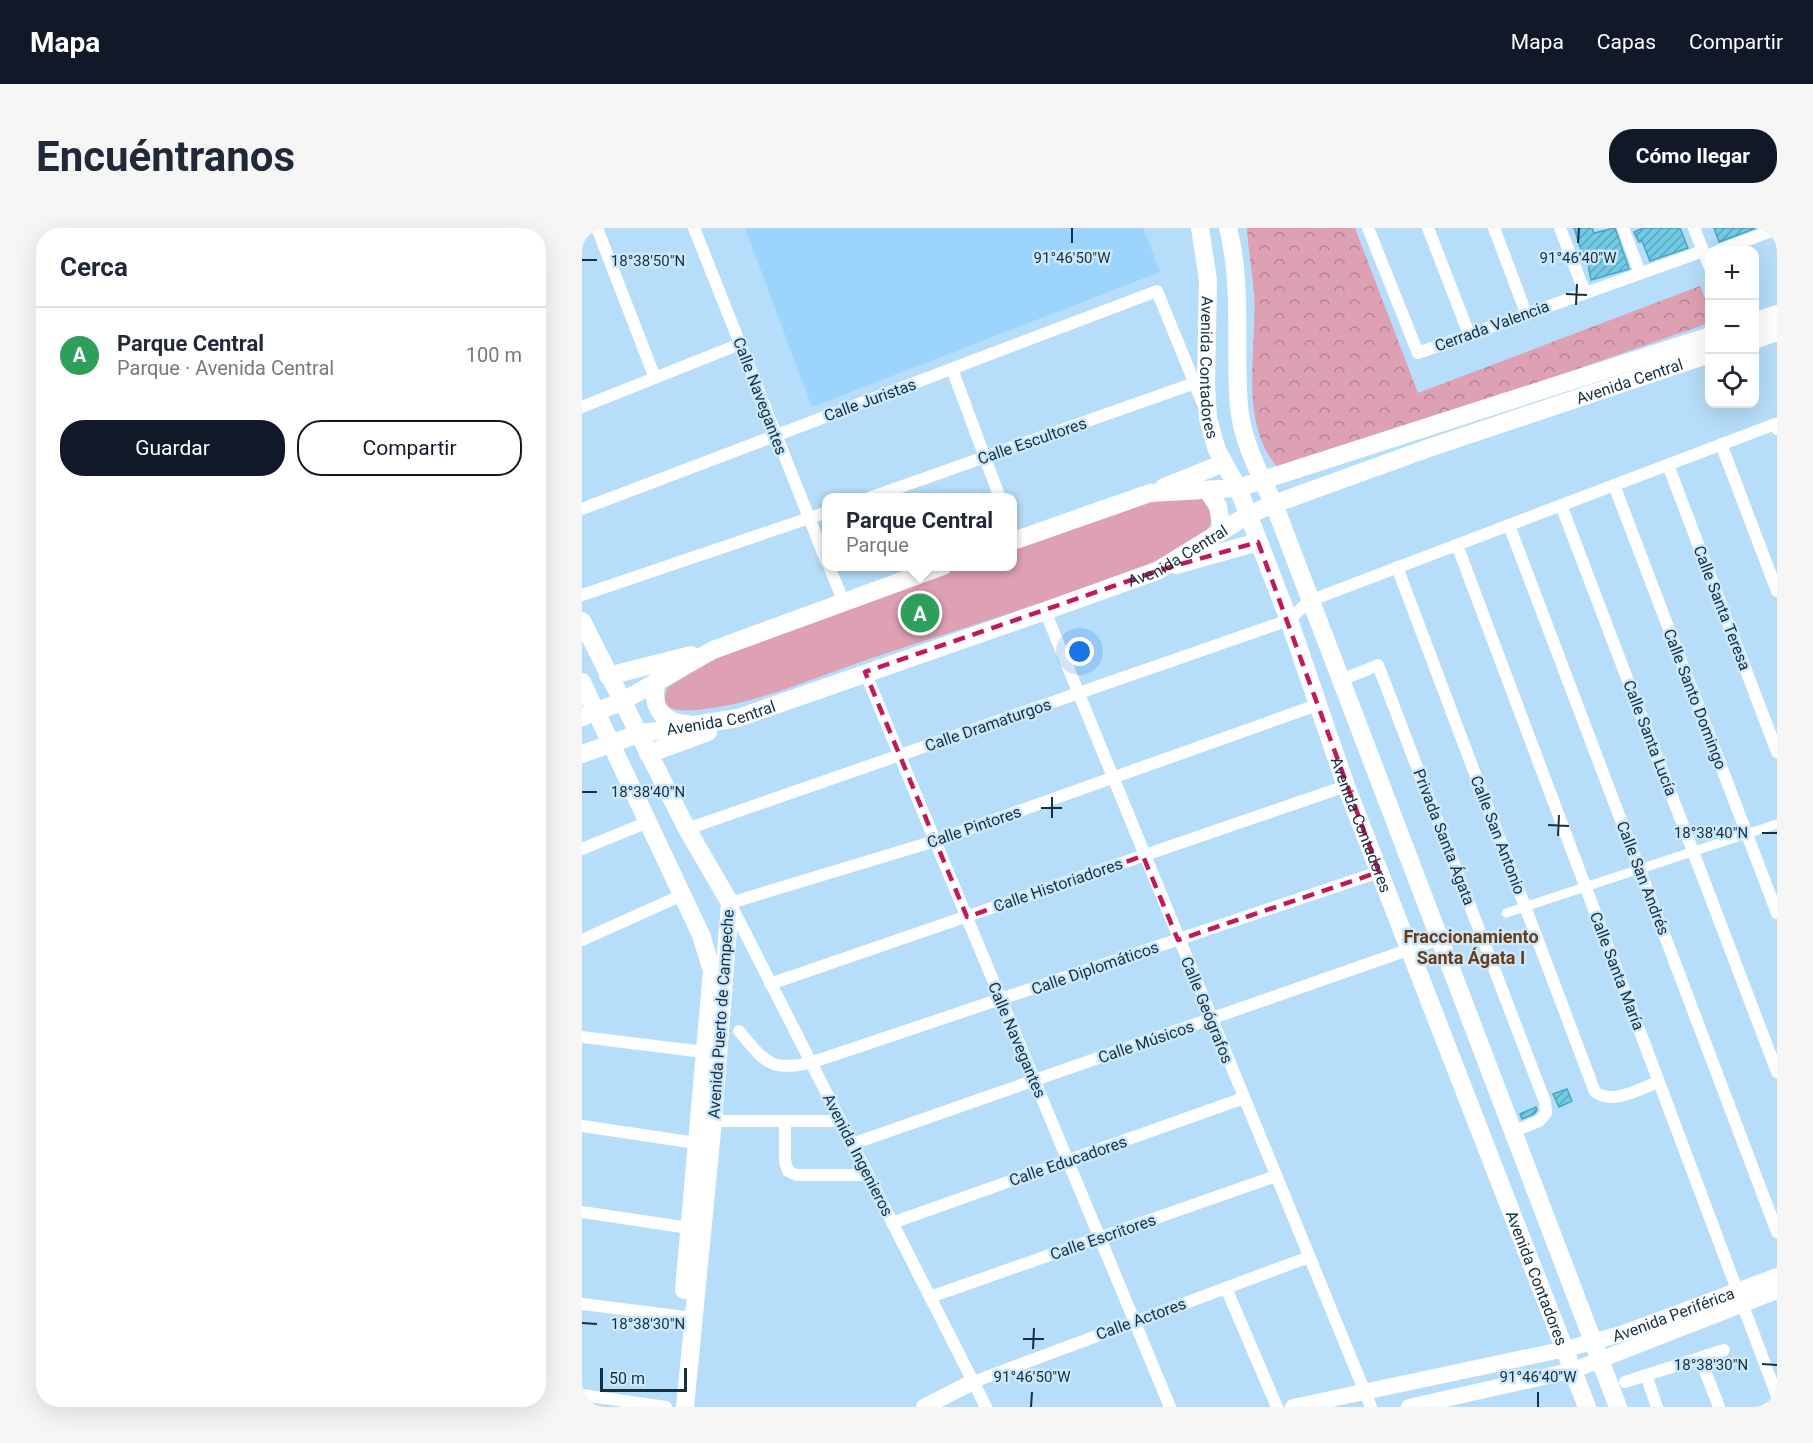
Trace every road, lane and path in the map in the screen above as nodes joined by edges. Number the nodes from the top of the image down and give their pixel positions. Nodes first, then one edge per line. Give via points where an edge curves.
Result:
1 (597, 228) edge
2 (694, 228) edge
3 (1200, 228) edge
4 (1228, 228) edge
5 (1368, 228) edge
6 (1428, 228) edge
7 (1494, 228) edge
8 (1560, 228) edge
9 (1623, 228) edge
10 (1694, 228) edge
11 (1777, 229) edge
12 (1730, 246) edge
13 (1705, 252) edge
14 (1705, 254) edge
15 (1640, 273) junction
16 (1586, 293) junction
17 (1526, 313) junction
18 (1777, 314) edge
19 (1759, 320) edge
20 (1777, 332) edge
21 (1469, 334) junction
22 (1705, 338) edge
23 (1759, 339) edge
24 (740, 344) junction
25 (1705, 356) edge
26 (952, 369) junction
27 (655, 378) junction
28 (1195, 383) junction
29 (582, 407) edge
30 (1208, 419) junction
31 (1776, 427) edge
32 (775, 435) junction
33 (1245, 436) junction
34 (1721, 444) junction
35 (1221, 456) junction
36 (986, 457) junction
37 (1668, 465) junction
38 (1262, 481) junction
39 (1614, 485) junction
40 (1238, 488) junction
41 (1207, 490) junction
42 (883, 493) edge
43 (998, 493) edge
44 (1150, 493) junction
45 (1274, 504) junction
46 (1561, 505) junction
47 (582, 509) edge
48 (822, 514) edge
49 (1248, 515) junction
50 (808, 519) junction
51 (1509, 525) junction
52 (1222, 531) junction
53 (1017, 536) edge
54 (1457, 545) junction
55 (1289, 546) junction
56 (1260, 547) junction
57 (822, 551) edge
58 (1396, 567) junction
59 (831, 571) edge
60 (932, 571) edge
61 (1157, 571) junction
62 (1777, 591) edge
63 (582, 595) edge
64 (1310, 601) junction
65 (844, 603) junction
66 (1044, 611) junction
67 (1289, 620) junction
68 (582, 621) edge
69 (713, 650) junction
70 (865, 672) junction
71 (608, 676) junction
72 (657, 681) junction
73 (1340, 681) junction
74 (582, 682) edge
75 (1078, 694) junction
76 (621, 702) junction
77 (1317, 705) junction
78 (590, 714) edge
79 (738, 718) junction
80 (700, 725) junction
81 (638, 734) junction
82 (612, 743) junction
83 (1777, 752) edge
84 (648, 753) junction
85 (582, 754) edge
86 (899, 755) junction
87 (1112, 779) junction
88 (1346, 786) junction
89 (648, 822) junction
90 (1777, 824) edge
91 (687, 829) junction
92 (1747, 834) junction
93 (935, 842) junction
94 (582, 849) edge
95 (1693, 851) junction
96 (1143, 856) junction
97 (1640, 869) junction
98 (1379, 872) junction
99 (1585, 887) junction
100 (682, 895) junction
101 (730, 903) junction
102 (1525, 907) junction
103 (1506, 913) dead end
104 (1777, 913) edge
105 (966, 917) junction
106 (1178, 939) junction
107 (1439, 939) junction
108 (582, 940) edge
109 (1409, 950) junction
110 (770, 984) junction
111 (1001, 1000) junction
112 (1211, 1019) junction
113 (739, 1031) dead end
114 (582, 1037) edge
115 (712, 1053) junction
116 (810, 1063) junction
117 (1777, 1072) edge
118 (1035, 1081) junction
119 (1658, 1082) junction
120 (1244, 1098) junction
121 (713, 1121) junction
122 (785, 1121) junction
123 (840, 1121) junction
124 (582, 1126) edge
125 (1514, 1132) junction
126 (696, 1143) junction
127 (852, 1144) junction
128 (1068, 1161) junction
129 (868, 1175) junction
130 (1276, 1176) junction
131 (582, 1212) edge
132 (892, 1223) junction
133 (689, 1228) junction
134 (1777, 1232) edge
135 (1100, 1238) junction
136 (1310, 1257) junction
137 (1777, 1276) edge
138 (1226, 1288) junction
139 (1777, 1291) edge
140 (930, 1297) junction
141 (1739, 1298) junction
142 (582, 1304) edge
143 (687, 1318) junction
144 (1135, 1322) junction
145 (1593, 1342) junction
146 (1566, 1349) junction
147 (1724, 1350) dead end
148 (1700, 1358) junction
149 (1600, 1360) junction
150 (1574, 1370) junction
151 (1646, 1375) junction
152 (973, 1382) junction
153 (1625, 1382) dead end
154 (582, 1395) edge
155 (1777, 1396) edge
156 (1368, 1399) edge
157 (666, 1407) edge
158 (673, 1407) edge
159 (685, 1407) edge
160 (924, 1407) edge
161 (986, 1407) edge
162 (1170, 1407) edge
163 (1277, 1407) edge
164 (1293, 1407) edge
165 (1409, 1407) edge
166 (1587, 1407) edge
167 (1618, 1407) edge
168 (1657, 1407) edge
169 (1719, 1407) edge

1 - 27 street
2 - 24 street, Calle Navegantes
3 - 30 main road, Avenida Contadores via 1208,280
4 - 33 main road, Avenida Contadores via 1238,287 1239,406
5 - 21 street, Cerrada Valencia via 1418,353
6 - 21 street
7 - 17 street
8 - 16 street
9 - 15 street
10 - 13 street
11 - 12 street
14 - 15 street, Cerrada Valencia
15 - 16 street, Cerrada Valencia
16 - 17 street, Cerrada Valencia
17 - 21 street, Cerrada Valencia
18 - 19 main road
20 - 23 main road
22 - 38 main road, Avenida Central
24 - 27 street
24 - 32 street, Calle Navegantes
25 - 45 main road, Avenida Central
26 - 28 street, Calle Juristas via 1157,291
26 - 32 street, Calle Juristas
26 - 36 street
27 - 29 street
28 - 30 street
28 - 36 street, Calle Escultores
30 - 35 main road, Avenida Contadores
31 - 34 street
32 - 47 street, Calle Juristas
32 - 50 street, Calle Navegantes
33 - 35 main road via 1238,456
33 - 38 main road, Avenida Contadores
34 - 37 street
34 - 62 street
35 - 40 main road, Avenida Contadores
35 - 44 main road
36 - 42 street, Calle Escultores
36 - 43 street
37 - 39 street
37 - 83 street, Calle Santa Teresa
38 - 40 main road, Avenida Central
38 - 45 main road, Avenida Contadores
39 - 46 street
39 - 92 street, Calle Santo Domingo
40 - 41 main road, Avenida Central
40 - 49 main road, Avenida Contadores
41 - 44 main road, Avenida Central
41 - 52 main road via 1218,506
44 - 53 main road, Avenida Central
45 - 49 main road, Avenida Central
45 - 55 main road, Avenida Contadores
46 - 51 street
46 - 95 street, Calle Santa Lucía
48 - 50 street
49 - 52 main road, Avenida Central
49 - 56 main road, Avenida Contadores
50 - 57 street, Calle Navegantes
50 - 63 street
51 - 54 street
51 - 97 street, Calle San Andrés
52 - 61 main road, Avenida Central
54 - 58 street
54 - 99 street, Calle Santa María
55 - 56 main road via 1280,538
55 - 64 main road, Avenida Contadores
56 - 61 main road
56 - 67 main road, Avenida Contadores
58 - 64 street
58 - 102 street, Calle San Antonio
59 - 65 street, Calle Navegantes
60 - 65 main road
61 - 66 main road, Avenida Central
64 - 67 street
64 - 73 main road, Avenida Contadores
65 - 69 main road
66 - 70 main road, Avenida Central
66 - 75 street, Calle Geógrafos
67 - 75 street, Calle Dramaturgos
67 - 77 main road, Avenida Contadores
68 - 71 main road, Avenida Puerto de Campeche
69 - 71 main road
69 - 72 main road
70 - 79 main road, Avenida Central
70 - 86 street, Calle Navegantes
71 - 76 main road, Avenida Puerto de Campeche
72 - 76 main road
72 - 80 main road via 655,700 664,717
73 - 107 main road, Avenida Contadores
73 - 125 street, Privada Santa Ágata via 1378,665 1545,1102 1546,1113 1539,1120
74 - 78 main road, Avenida Puerto de Campeche
75 - 86 street, Calle Dramaturgos
75 - 87 street, Calle Geógrafos
76 - 78 main road
76 - 81 main road, Avenida Puerto de Campeche
77 - 87 street, Calle Pintores
77 - 88 main road, Avenida Contadores
78 - 82 main road, Avenida Puerto de Campeche
79 - 80 main road, Avenida Central
79 - 84 main road
80 - 81 main road, Avenida Central
81 - 82 main road, Avenida Central
81 - 84 main road, Avenida Puerto de Campeche
82 - 85 main road, Avenida Central
82 - 89 main road, Avenida Puerto de Campeche
84 - 91 main road, Avenida Puerto de Campeche
86 - 91 street, Calle Dramaturgos
86 - 93 street, Calle Navegantes
87 - 93 street, Calle Pintores
87 - 96 street, Calle Geógrafos
88 - 96 street, Calle Historiadores
88 - 98 main road, Avenida Contadores
89 - 94 street
89 - 100 main road, Avenida Puerto de Campeche
90 - 92 street
91 - 101 main road, Avenida Puerto de Campeche
92 - 95 street
92 - 104 street, Calle Santo Domingo
93 - 101 street, Calle Pintores
93 - 105 street, Calle Navegantes
95 - 97 street
95 - 117 street, Calle Santa Lucía
96 - 105 street, Calle Historiadores
96 - 106 street, Calle Geógrafos
97 - 99 street
97 - 134 street, Calle San Andrés
98 - 106 street, Calle Diplomáticos
98 - 109 main road, Avenida Contadores
99 - 102 street
99 - 119 street, Calle Santa María
100 - 108 street
100 - 115 main road, Avenida Puerto de Campeche via 712,971
101 - 110 street, Avenida Ingenieros
101 - 115 main road, Avenida Puerto de Campeche
102 - 103 street
102 - 119 street, Calle San Antonio via 1595,1092 1604,1098 1616,1097
105 - 110 street, Calle Historiadores
105 - 111 street, Calle Navegantes
106 - 111 street, Calle Diplomáticos
106 - 112 street, Calle Geógrafos
107 - 109 street, Calle Músicos
107 - 125 main road, Avenida Contadores
109 - 112 street, Calle Músicos
109 - 146 main road, Avenida Contadores
110 - 116 street, Avenida Ingenieros
111 - 116 street, Calle Diplomáticos
111 - 118 street, Calle Navegantes
112 - 118 street, Calle Músicos
112 - 120 street, Calle Geógrafos
113 - 116 street, Calle Diplomáticos via 760,1057 775,1066 788,1068
114 - 115 street
115 - 121 main road, Avenida Puerto de Campeche
115 - 126 main road, Avenida Puerto de Campeche
116 - 123 street, Avenida Ingenieros
118 - 127 street, Calle Músicos
118 - 128 street, Calle Navegantes
119 - 141 street, Calle Santa María
120 - 128 street, Calle Educadores
120 - 130 street, Calle Geógrafos
121 - 122 street
121 - 143 main road, Avenida Puerto de Campeche
122 - 123 street
122 - 129 street via 788,1171 796,1175
123 - 127 street, Avenida Ingenieros
124 - 126 street
125 - 145 main road, Avenida Contadores
126 - 133 main road, Avenida Puerto de Campeche
127 - 129 street, Avenida Ingenieros
128 - 132 street, Calle Educadores
128 - 135 street, Calle Navegantes
129 - 132 street, Avenida Ingenieros
130 - 135 street, Calle Escritores
130 - 136 street, Calle Geógrafos
131 - 133 street
132 - 140 street, Avenida Ingenieros
133 - 143 main road, Avenida Puerto de Campeche
135 - 140 street, Calle Escritores
135 - 144 street, Calle Navegantes
136 - 138 street, Calle Actores
136 - 156 street, Calle Geógrafos
137 - 141 street, Avenida Periférica
138 - 144 street, Calle Actores
138 - 163 street
139 - 141 street, Avenida Periférica
140 - 152 street, Avenida Ingenieros
141 - 145 street, Avenida Periférica
141 - 149 street, Avenida Periférica
141 - 155 street, Calle Santa María
142 - 143 street
143 - 158 main road, Avenida Puerto de Campeche
143 - 159 main road, Avenida Puerto de Campeche
144 - 152 street, Calle Actores
144 - 162 street, Calle Navegantes
145 - 146 street, Avenida Periférica
145 - 149 main road, Avenida Contadores
146 - 150 main road, Avenida Contadores
146 - 156 street, Avenida Periférica
147 - 148 street
148 - 151 street
148 - 169 street
149 - 150 street, Avenida Periférica
149 - 167 main road, Avenida Contadores
150 - 165 street, Avenida Periférica
150 - 166 main road, Avenida Contadores
151 - 153 street
151 - 168 street
152 - 160 street
152 - 161 street, Avenida Ingenieros
154 - 157 street
156 - 164 street, Avenida Periférica

